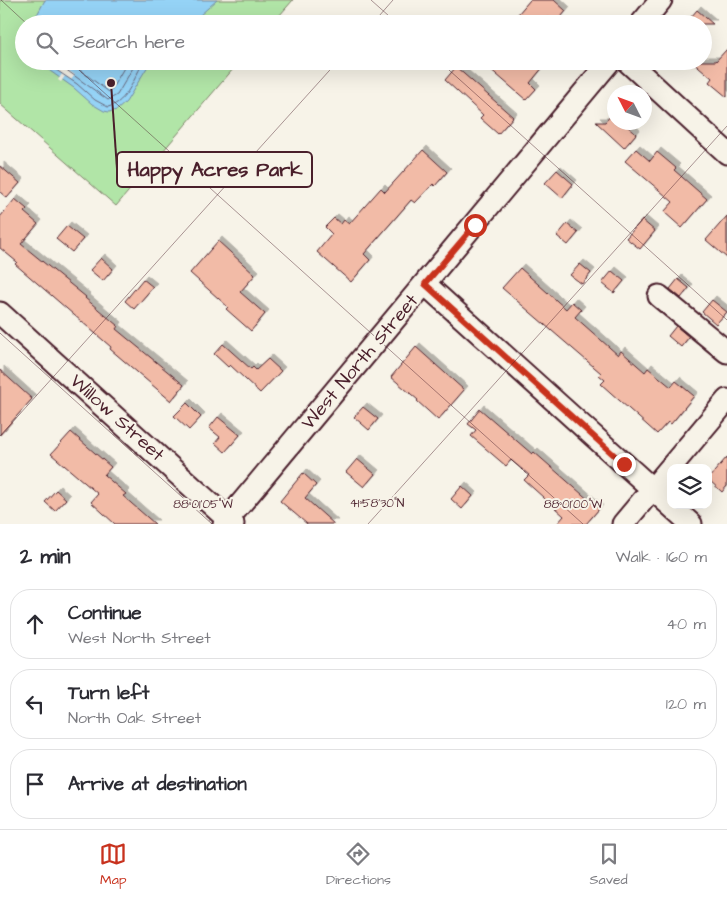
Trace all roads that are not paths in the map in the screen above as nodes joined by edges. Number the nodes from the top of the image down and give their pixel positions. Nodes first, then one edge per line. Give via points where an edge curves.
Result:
1 (661, 0) edge
2 (648, 15) edge
3 (603, 70) edge
4 (637, 70) edge
5 (727, 153) edge
6 (425, 284) junction
7 (659, 296) dead end
8 (0, 313) edge
9 (727, 352) edge
10 (727, 400) edge
11 (652, 489) junction
12 (228, 522) edge
13 (623, 524) edge
14 (691, 524) edge

1 - 2 street
3 - 6 street, West North Street
4 - 5 street
6 - 11 street
6 - 12 street, West North Street
7 - 9 street
8 - 12 street, Willow Street
10 - 11 street
11 - 13 street
11 - 14 street

